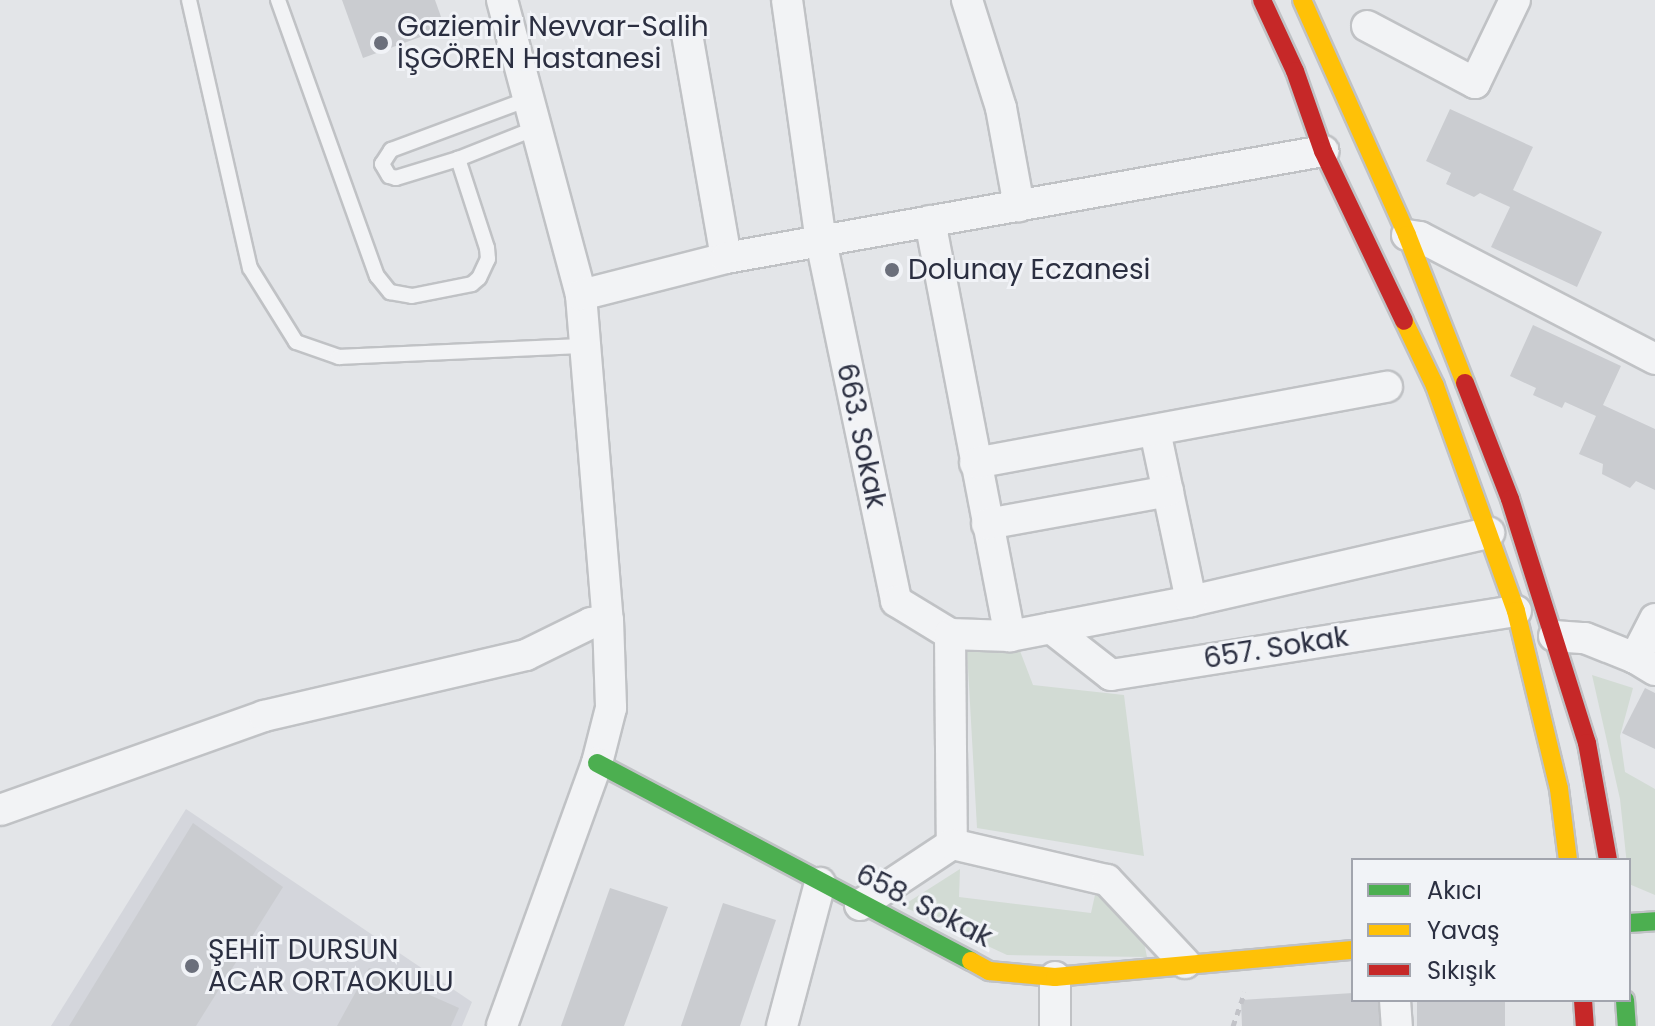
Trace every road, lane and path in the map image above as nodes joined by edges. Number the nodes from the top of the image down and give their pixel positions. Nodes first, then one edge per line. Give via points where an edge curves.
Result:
1 (189, 0) edge
2 (278, 0) edge
3 (502, 0) edge
4 (787, 0) edge
5 (967, 0) edge
6 (1262, 0) edge
7 (1302, 0) edge
8 (1515, 0) edge
9 (1367, 26) dead end
10 (687, 34) dead end
11 (532, 114) junction
12 (1323, 151) junction
13 (458, 159) junction
14 (1019, 206) junction
15 (930, 221) junction
16 (1407, 235) junction
17 (821, 241) junction
18 (726, 258) junction
19 (581, 295) junction
20 (585, 346) junction
21 (1651, 347) edge
22 (1387, 387) dead end
23 (1155, 431) junction
24 (975, 463) junction
25 (1168, 491) junction
26 (987, 524) junction
27 (1489, 533) junction
28 (1191, 601) junction
29 (1516, 611) junction
30 (1655, 619) edge
31 (608, 620) junction
32 (1051, 628) junction
33 (950, 634) junction
34 (1010, 636) junction
35 (1554, 636) junction
36 (1645, 664) edge
37 (597, 763) junction
38 (0, 810) edge
39 (952, 844) junction
40 (1568, 858) edge
41 (1608, 858) edge
42 (820, 883) junction
43 (860, 905) junction
44 (1655, 921) edge
45 (1631, 923) edge
46 (1351, 950) edge
47 (1185, 963) junction
48 (1055, 977) junction
49 (1395, 1002) edge
50 (1583, 1002) edge
51 (1625, 1002) edge
52 (502, 1026) edge
53 (782, 1026) edge
54 (1055, 1026) edge
55 (1397, 1026) edge
56 (1585, 1026) edge
57 (1627, 1026) edge

1 - 20 lane via 250,268 296,342 339,357
2 - 13 lane via 377,276 390,292 412,296 472,284 484,270 487,248
3 - 11 street
4 - 17 street, 663. Sokak
5 - 14 street via 1001,108
6 - 12 street via 1295,71
7 - 16 street
8 - 9 street via 1475,83
10 - 18 street
11 - 13 lane
11 - 13 lane via 391,150 382,164 396,178
11 - 19 street
12 - 14 street
12 - 27 street via 1435,386
14 - 15 street
15 - 17 street
15 - 24 street
16 - 21 street
16 - 35 street via 1510,499
17 - 18 street
17 - 33 street, 663. Sokak via 896,601
18 - 19 street
19 - 20 street
20 - 31 street
22 - 23 street
23 - 24 street
23 - 25 street
24 - 26 street
25 - 26 street
25 - 28 street
26 - 34 street
27 - 28 street
27 - 29 street
28 - 32 street
29 - 32 street, 657. Sokak via 1111,675
29 - 40 street via 1559,789
30 - 36 street
31 - 37 street via 611,708
31 - 38 street via 526,655 264,716
32 - 34 street
33 - 34 street
33 - 39 street
35 - 36 street via 1585,638
35 - 41 street via 1587,743
37 - 42 street, 658. Sokak
37 - 52 street
39 - 43 street
39 - 47 street via 1107,880
42 - 43 street, 658. Sokak
42 - 53 street
43 - 48 street, 658. Sokak via 989,971
44 - 45 street
46 - 47 street, 658. Sokak
47 - 48 street, 658. Sokak
48 - 54 street
49 - 55 street
50 - 56 street
51 - 57 street

